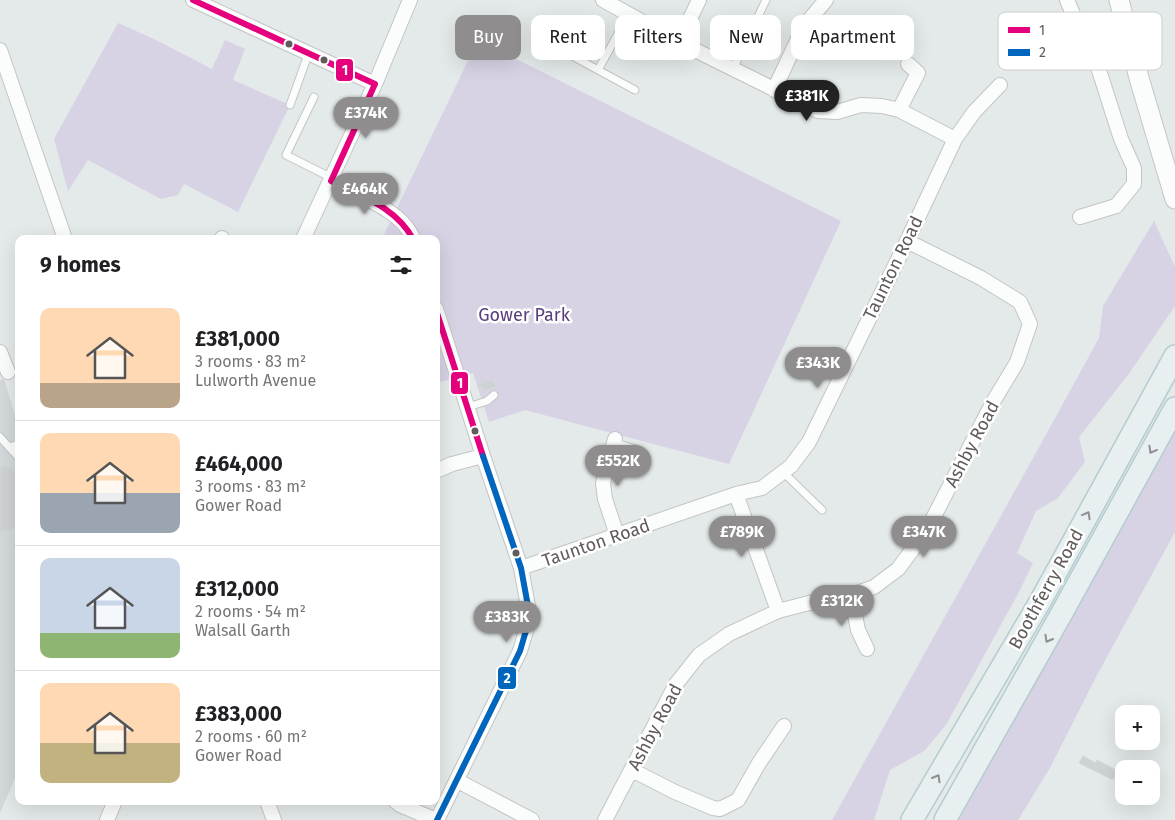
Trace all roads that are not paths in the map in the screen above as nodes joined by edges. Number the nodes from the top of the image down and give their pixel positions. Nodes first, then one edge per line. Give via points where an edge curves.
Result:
1 (410, 0) edge
2 (603, 0) edge
3 (699, 0) edge
4 (766, 0) edge
5 (826, 0) edge
6 (1067, 0) edge
7 (196, 1) edge
8 (1072, 12) edge
9 (629, 14) joint
10 (692, 15) edge
11 (0, 50) edge
12 (309, 52) junction
13 (700, 52) edge
14 (580, 60) edge
15 (908, 64) dead end
16 (733, 69) junction
17 (598, 70) junction
18 (1099, 70) edge
19 (1137, 70) edge
20 (375, 84) junction
21 (1000, 85) dead end
22 (635, 90) dead end
23 (774, 90) junction
24 (314, 97) dead end
25 (290, 106) dead end
26 (899, 110) junction
27 (955, 139) junction
28 (332, 180) junction
29 (1174, 195) edge
30 (1080, 217) dead end
31 (64, 235) edge
32 (305, 235) edge
33 (412, 235) edge
34 (907, 241) junction
35 (440, 321) edge
36 (0, 352) edge
37 (1175, 356) edge
38 (9, 372) edge
39 (494, 395) dead end
40 (468, 407) junction
41 (1175, 408) edge
42 (0, 437) edge
43 (15, 445) edge
44 (8, 447) junction
45 (633, 452) dead end
46 (15, 454) edge
47 (483, 456) junction
48 (440, 469) edge
49 (783, 472) junction
50 (736, 494) junction
51 (822, 510) dead end
52 (617, 535) junction
53 (521, 568) junction
54 (851, 595) junction
55 (1052, 606) junction
56 (778, 611) junction
57 (867, 649) dead end
58 (784, 726) dead end
59 (632, 770) junction
60 (458, 781) junction
61 (113, 805) edge
62 (268, 805) edge
63 (400, 805) edge
64 (916, 819) edge
65 (107, 820) edge
66 (274, 820) edge
67 (436, 820) edge
68 (532, 820) edge
69 (605, 820) edge
70 (945, 820) edge

1 - 20 street
2 - 9 street
3 - 10 street
4 - 16 lane
5 - 23 street via 804,26
6 - 8 street
7 - 12 street
9 - 17 lane
11 - 31 street
12 - 20 street
12 - 25 lane
13 - 16 street
14 - 17 lane
15 - 26 street via 918,73
16 - 23 street
17 - 22 lane
18 - 30 street via 1134,168 1134,184 1116,206
19 - 29 street
20 - 28 street
21 - 27 street, Taunton Road via 974,112
23 - 26 street via 818,111 837,112 861,104
24 - 28 lane via 286,155
26 - 27 street
27 - 34 street, Taunton Road
28 - 32 street
28 - 33 street via 392,213
34 - 49 street, Taunton Road via 809,442
34 - 54 street, Ashby Road via 981,278 1020,302 1030,324 1017,362 927,530 898,569 874,586
35 - 40 street
36 - 38 street
55 -> 37 main road, Boothferry Road
39 - 40 lane via 487,401
40 - 47 street
41 -> 55 main road, Boothferry Road
42 - 44 lane
43 - 44 lane
44 - 46 lane
45 - 52 street via 614,442 603,483 604,499
47 - 48 street
47 - 53 street
49 - 50 street, Taunton Road via 762,488
49 - 51 lane
50 - 52 street, Taunton Road
50 - 56 street
52 - 53 street, Taunton Road
53 - 60 street via 530,617 520,651
54 - 56 street, Ashby Road
54 - 57 street via 858,630
64 -> 55 main road, Boothferry Road
55 -> 70 main road, Boothferry Road
56 - 59 street, Ashby Road via 729,634 699,655 676,684
58 - 59 street via 738,800 720,809 675,792
59 - 69 street, Ashby Road
60 - 67 street
60 - 68 street
61 - 65 street
62 - 66 street
63 - 67 street

